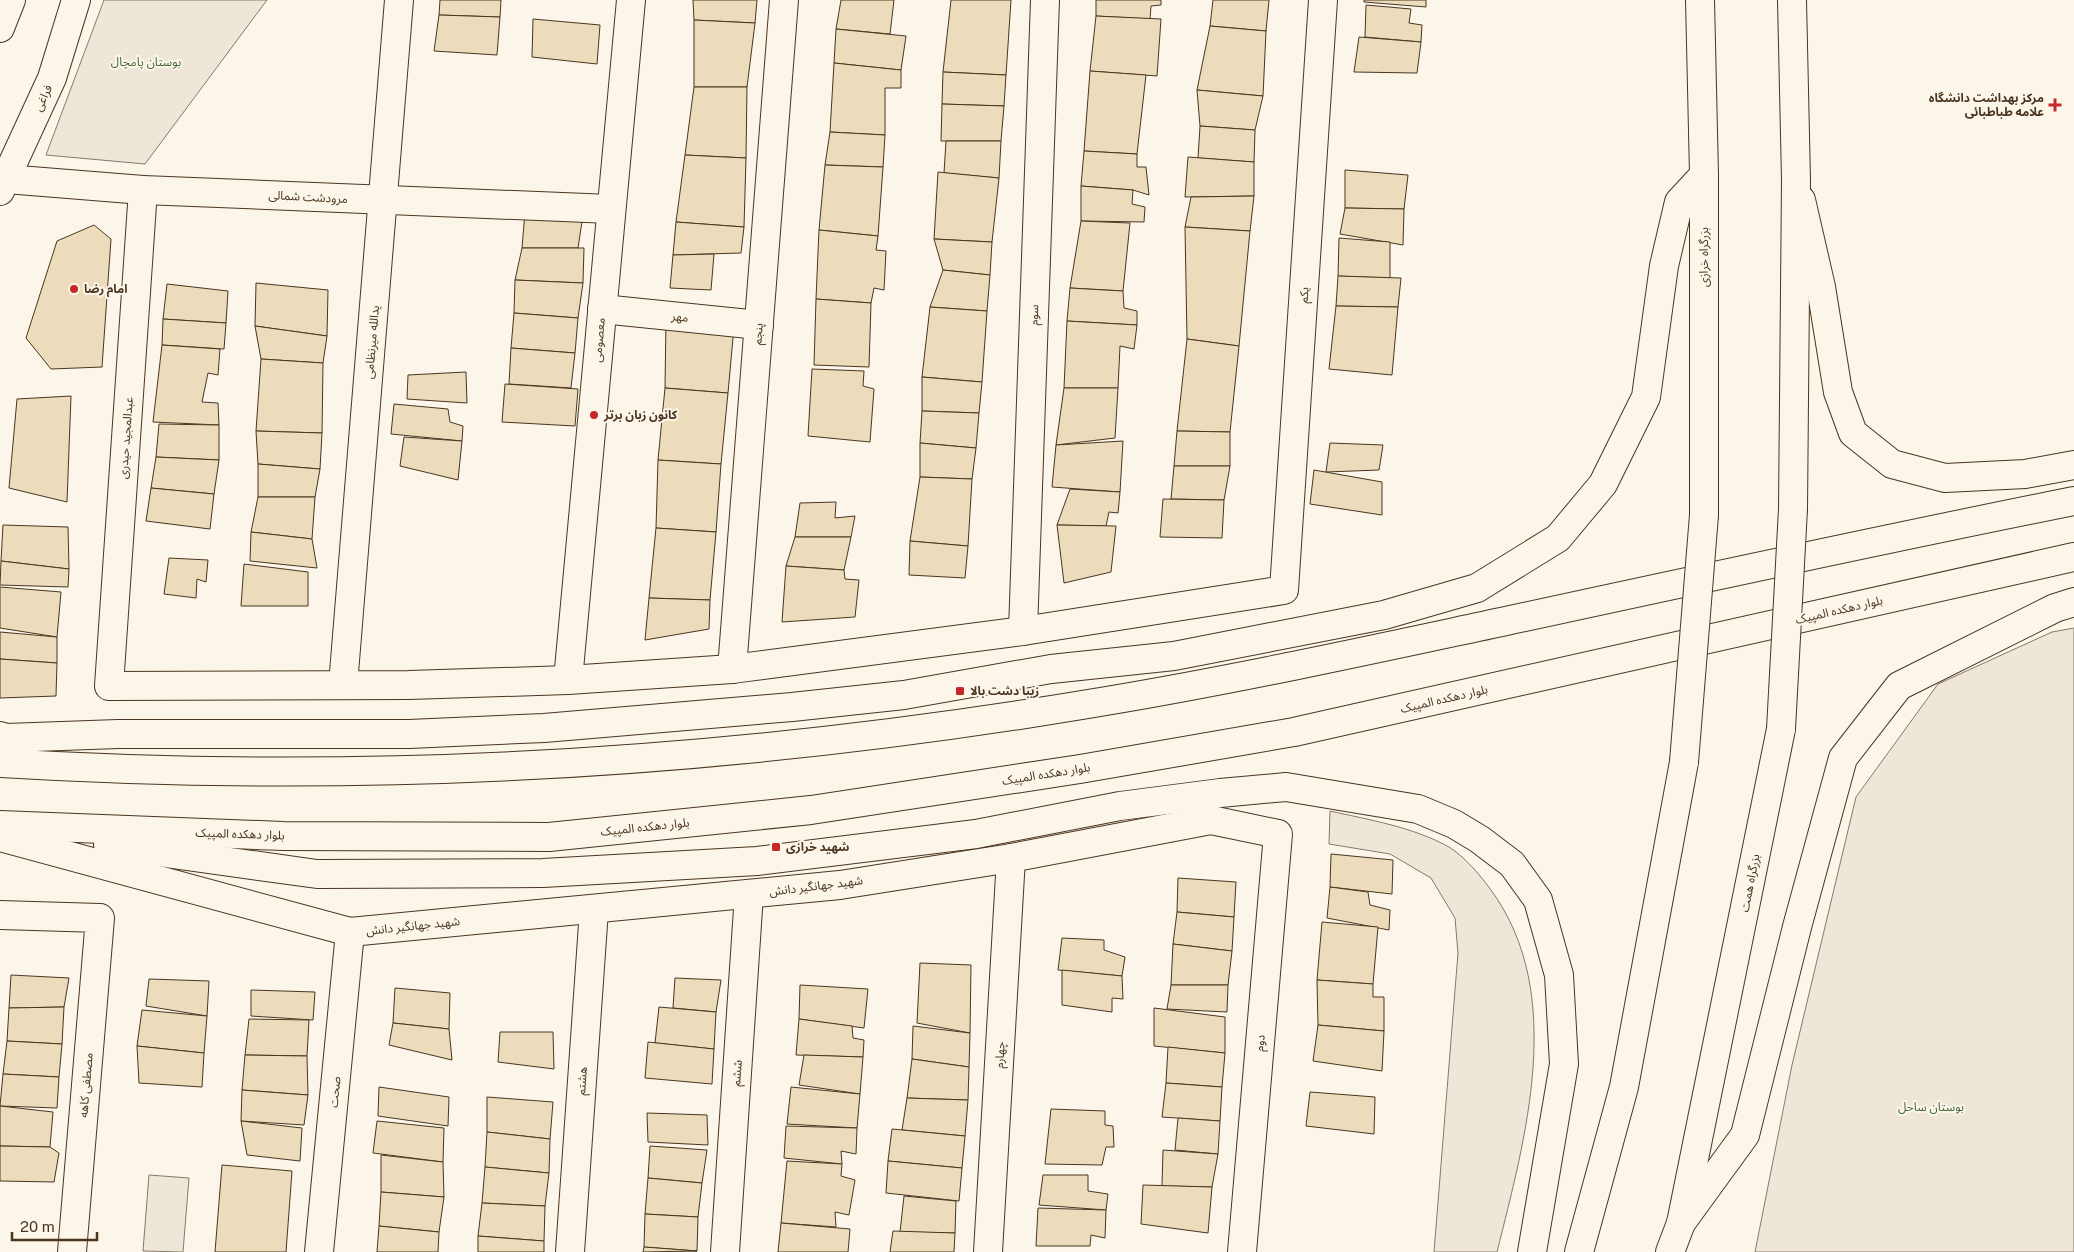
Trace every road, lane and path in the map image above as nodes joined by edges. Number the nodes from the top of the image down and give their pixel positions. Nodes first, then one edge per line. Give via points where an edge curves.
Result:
1 (11, 0) edge
2 (76, 0) edge
3 (399, 0) edge
4 (631, 0) edge
5 (784, 0) edge
6 (1045, 0) edge
7 (1323, 0) edge
8 (1700, 0) edge
9 (1792, 0) edge
10 (0, 28) edge
11 (1704, 175) junction
12 (1796, 180) junction
13 (3, 185) edge
14 (143, 190) junction
15 (384, 201) junction
16 (611, 209) junction
17 (602, 309) junction
18 (759, 325) junction
19 (2074, 465) edge
20 (2074, 501) edge
21 (2074, 557) edge
22 (2074, 602) edge
23 (1023, 631) junction
24 (732, 669) junction
25 (568, 680) junction
26 (343, 684) junction
27 (2, 744) edge
28 (0, 824) edge
29 (0, 830) edge
30 (1278, 834) joint
31 (0, 837) edge
32 (1011, 858) junction
33 (750, 894) junction
34 (594, 910) junction
35 (0, 915) edge
36 (350, 932) junction
37 (1681, 1223) junction
38 (72, 1252) edge
39 (319, 1252) edge
40 (570, 1252) edge
41 (725, 1252) edge
42 (988, 1252) edge
43 (1242, 1252) edge
44 (1532, 1252) edge
45 (1579, 1252) edge
46 (1670, 1252) edge

1 - 10 main road
2 - 13 main road, فراغی via 52,78
3 - 15 main road, یدالله میرنظامی
4 - 16 main road, معصومی
5 - 18 main road, پنجم
6 - 23 main road, سوم
7 - 23 main road, یکم via 1284,590
8 - 11 main road, بزرگراه خرازی
9 - 12 main road
11 - 27 main road via 1679,202 1664,266 1646,397 1603,484 1558,538 1476,588 1384,615 1174,656 1051,669 904,695 792,707 544,728 409,734 118,734
11 - 45 main road, بزرگراه خرازی, bridge via 1704,514 1684,762 1624,1087
12 - 19 main road via 1821,287 1838,392 1853,433 1892,464 1945,478 2025,474
12 - 37 main road, بزرگراه همت, bridge via 1793,509 1781,729
13 - 14 main road, مرودشت شمالی
14 - 15 main road, مرودشت شمالی
14 - 26 main road, عبدالمجید حیدری via 109,686
15 - 16 main road, مرودشت شمالی
15 - 26 main road, یدالله میرنظامی
16 - 17 main road, معصومی
17 - 18 main road, مهر
17 - 25 main road, معصومی
18 - 24 main road, پنجم
20 - 27 main road via 1271,671 1081,706 818,743 545,765 283,773 117,770
21 - 28 main road, بلوار دهکده المپیک via 1294,732 811,810 549,837 283,836
22 - 37 main road via 2055,608 1900,686 1843,758 1745,1135
23 - 24 main road
24 - 25 main road
25 - 26 main road
29 - 44 main road via 317,874 543,873 757,861 976,834 1120,806 1286,787 1418,809 1454,824 1512,864 1538,900 1559,975 1564,1064
30 - 32 main road, شهید جهانگیر دانش via 1211,820
30 - 43 main road, دوم
31 - 36 main road
32 - 33 main road, شهید جهانگیر دانش via 840,885
32 - 42 main road, چهارم
33 - 34 main road, شهید جهانگیر دانش
33 - 41 main road, ششم
34 - 36 main road, شهید جهانگیر دانش
34 - 40 main road, هشتم
35 - 38 main road, مصطفی کاهه via 100,918
36 - 39 main road, صحت
37 - 46 main road, بزرگراه همت

